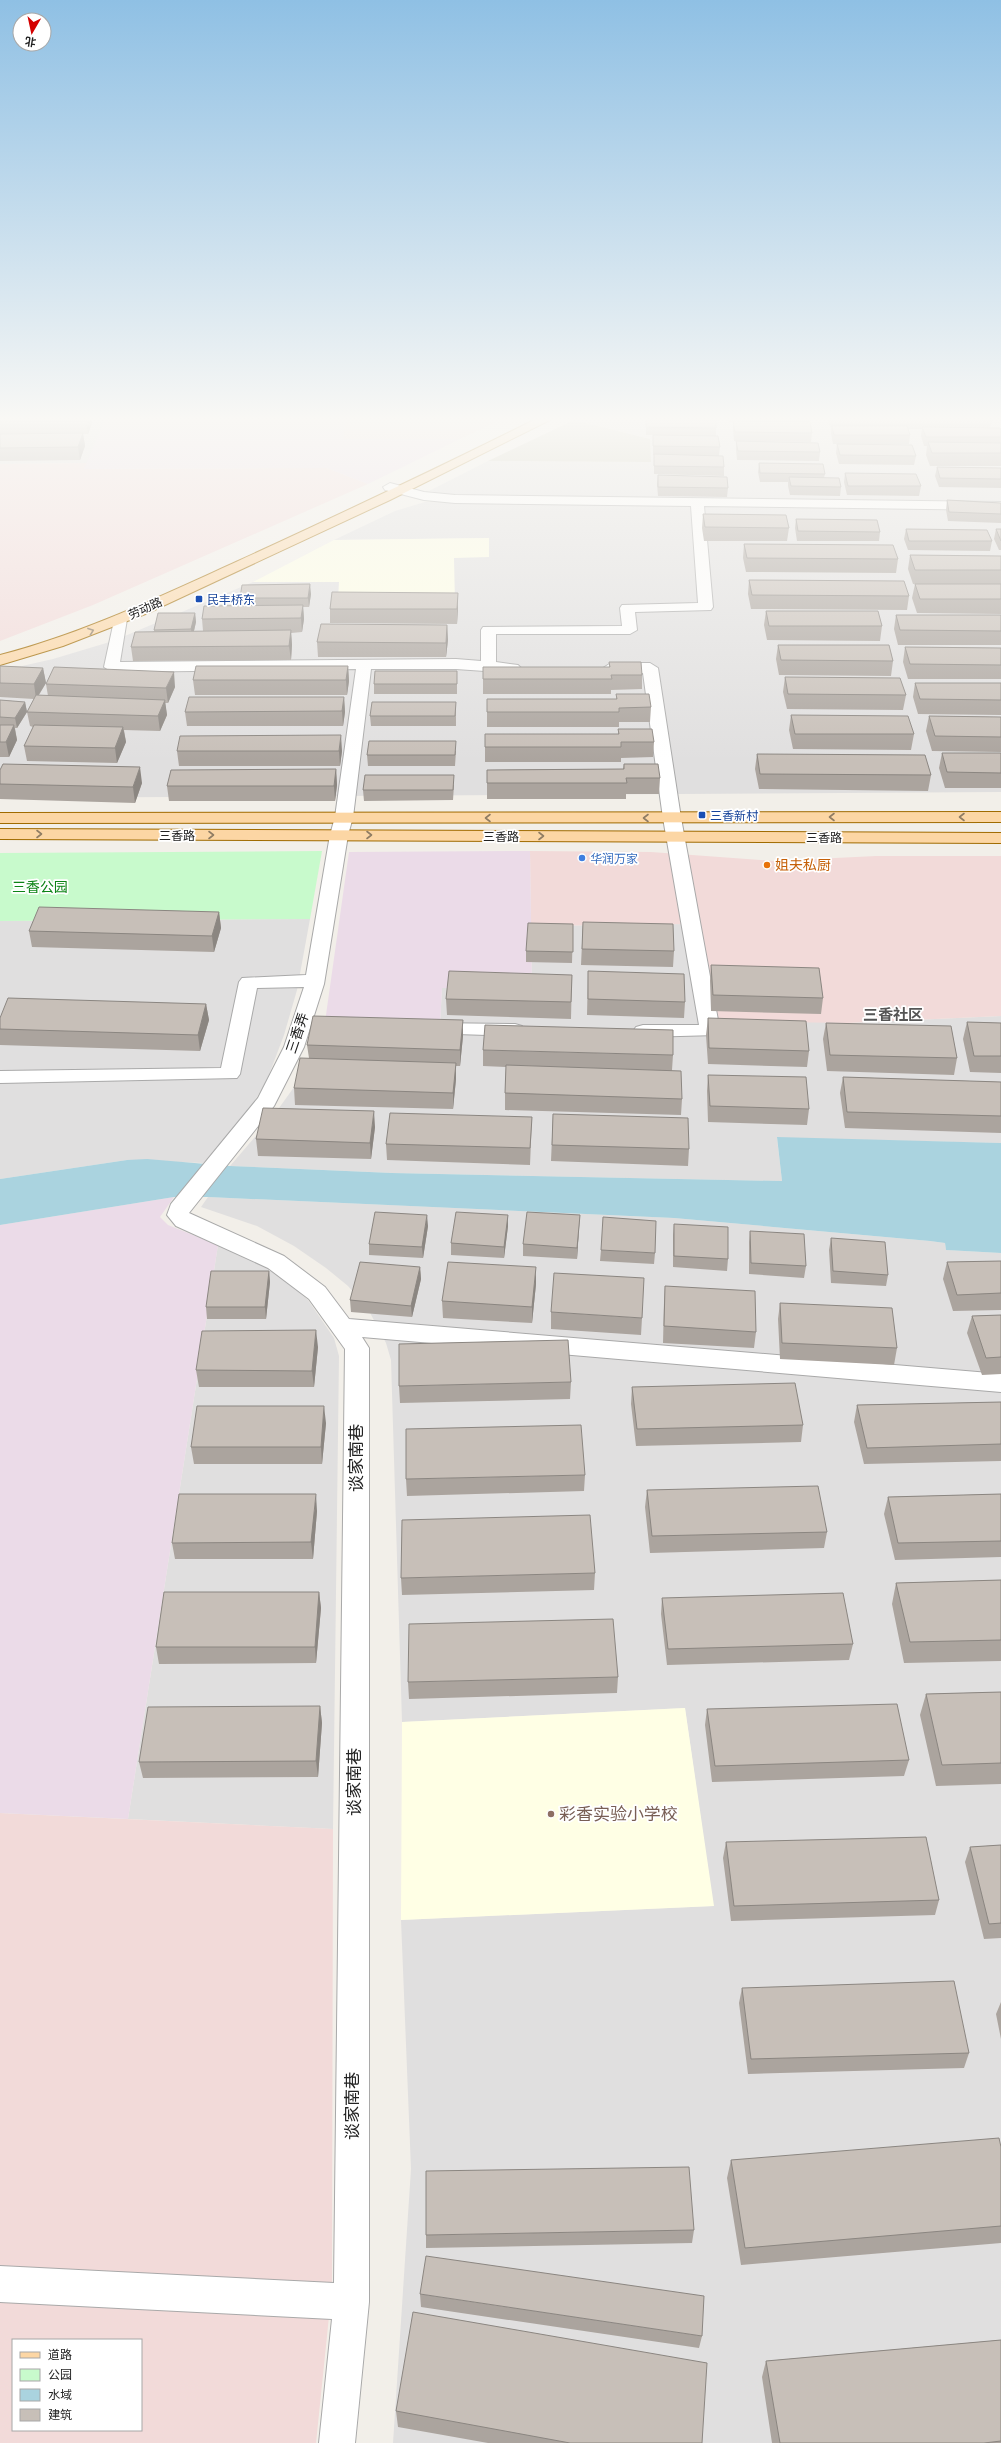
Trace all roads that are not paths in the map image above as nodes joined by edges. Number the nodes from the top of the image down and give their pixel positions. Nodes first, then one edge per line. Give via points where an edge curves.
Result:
1 (292, 534) edge
2 (301, 534) edge
3 (700, 534) edge
4 (120, 620) junction
5 (0, 650) edge
6 (0, 660) edge
7 (364, 665) junction
8 (489, 668) junction
9 (527, 668) edge
10 (596, 668) edge
11 (1001, 817) edge
12 (0, 818) edge
13 (672, 818) junction
14 (341, 826) junction
15 (0, 834) edge
16 (676, 836) junction
17 (1001, 838) edge
18 (314, 980) junction
19 (418, 1029) edge
20 (528, 1030) edge
21 (623, 1031) edge
22 (0, 1077) edge
23 (178, 1212) joint
24 (342, 1327) junction
25 (1001, 1383) edge
26 (0, 2284) edge
27 (351, 2302) junction
28 (337, 2443) edge

1 - 5 main road, 劳动路 via 107,614
2 - 4 main road, 劳动路
3 - 8 street via 706,607 627,608 630,630 488,630
6 -> 4 main road, 劳动路
4 - 7 street via 112,667
7 - 8 street via 456,664
7 - 14 street, 三香弄
8 - 9 street
10 - 13 street via 650,668
11 -> 13 main road, 三香路
12 - 14 main road, 三香路
13 -> 14 main road, 三香路
13 - 16 street
15 -> 14 main road, 三香路
14 -> 16 main road, 三香路
14 - 18 street, 三香弄
16 - 17 main road, 三香路
16 - 21 street via 710,1031
18 - 22 street via 249,982 230,1074
18 - 23 street, 三香弄 via 308,1028 294,1047 267,1101
19 - 20 street
23 - 24 street, 谈家南巷 via 184,1221 276,1262 317,1292
24 - 25 street
24 - 27 street, 谈家南巷 via 357,1348
26 - 27 street
27 - 28 street, 谈家南巷

